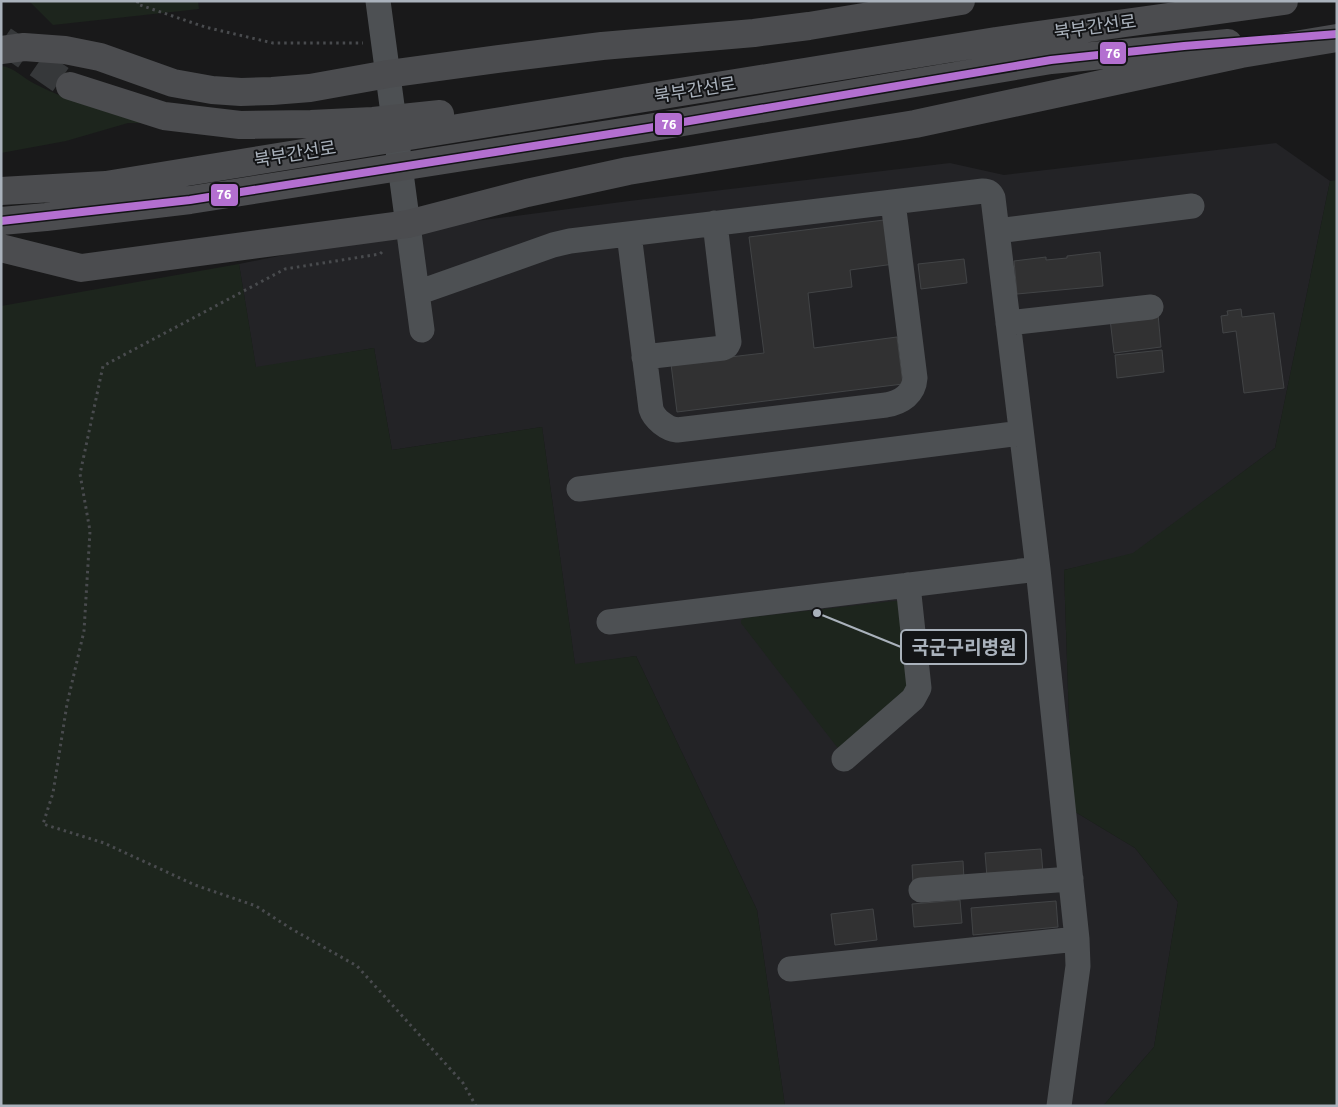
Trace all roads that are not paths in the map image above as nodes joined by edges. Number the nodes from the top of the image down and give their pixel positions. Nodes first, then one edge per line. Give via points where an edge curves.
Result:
1 (378, 1) edge
2 (961, 1) edge
3 (1284, 1) edge
4 (1337, 36) edge
5 (1, 50) edge
6 (389, 82) junction
7 (70, 86) tunnel mouth
8 (603, 105) junction
9 (1, 191) edge
10 (893, 202) junction
11 (1192, 206) dead end
12 (406, 212) junction
13 (1, 220) edge
14 (715, 223) junction
15 (997, 231) junction
16 (629, 234) junction
17 (1, 248) edge
18 (81, 268) junction
19 (1, 269) edge
20 (417, 293) junction
21 (1151, 307) dead end
22 (1008, 324) junction
23 (422, 330) dead end
24 (644, 357) junction
25 (1021, 432) junction
26 (579, 489) dead end
27 (1038, 569) junction
28 (908, 585) junction
29 (609, 622) dead end
30 (844, 759) dead end
31 (1071, 880) junction
32 (921, 890) dead end
33 (1078, 939) junction
34 (790, 969) dead end
35 (1059, 1106) edge

1 - 6 street
2 - 6 highway via 763,32 602,46
3 - 8 highway, 북부간선로 via 996,41
4 - 12 highway via 923,122
4 - 13 highway, 북부간선로 via 1184,46 1051,60 190,200
5 - 6 highway via 24,47 100,56 173,83 212,90 242,92
6 - 12 street
7 - 8 highway via 164,116 240,125 346,122 481,110
8 - 9 highway, 북부간선로 via 106,184
10 - 14 street
10 - 15 street via 988,191 993,198
10 - 24 street via 915,378 914,387 907,396 893,403 673,430 652,413
11 - 15 street
12 - 18 highway
12 - 20 street
14 - 16 street
14 - 24 street via 727,346
15 - 22 street
16 - 20 street via 553,245
16 - 24 street
17 - 18 highway
18 - 19 highway
20 - 23 street
21 - 22 street
22 - 25 street
25 - 26 street
25 - 27 street
27 - 28 street
27 - 31 street
28 - 29 street
28 - 30 street via 920,684 917,694
31 - 32 street
31 - 33 street
33 - 34 street
33 - 35 street via 1078,966

